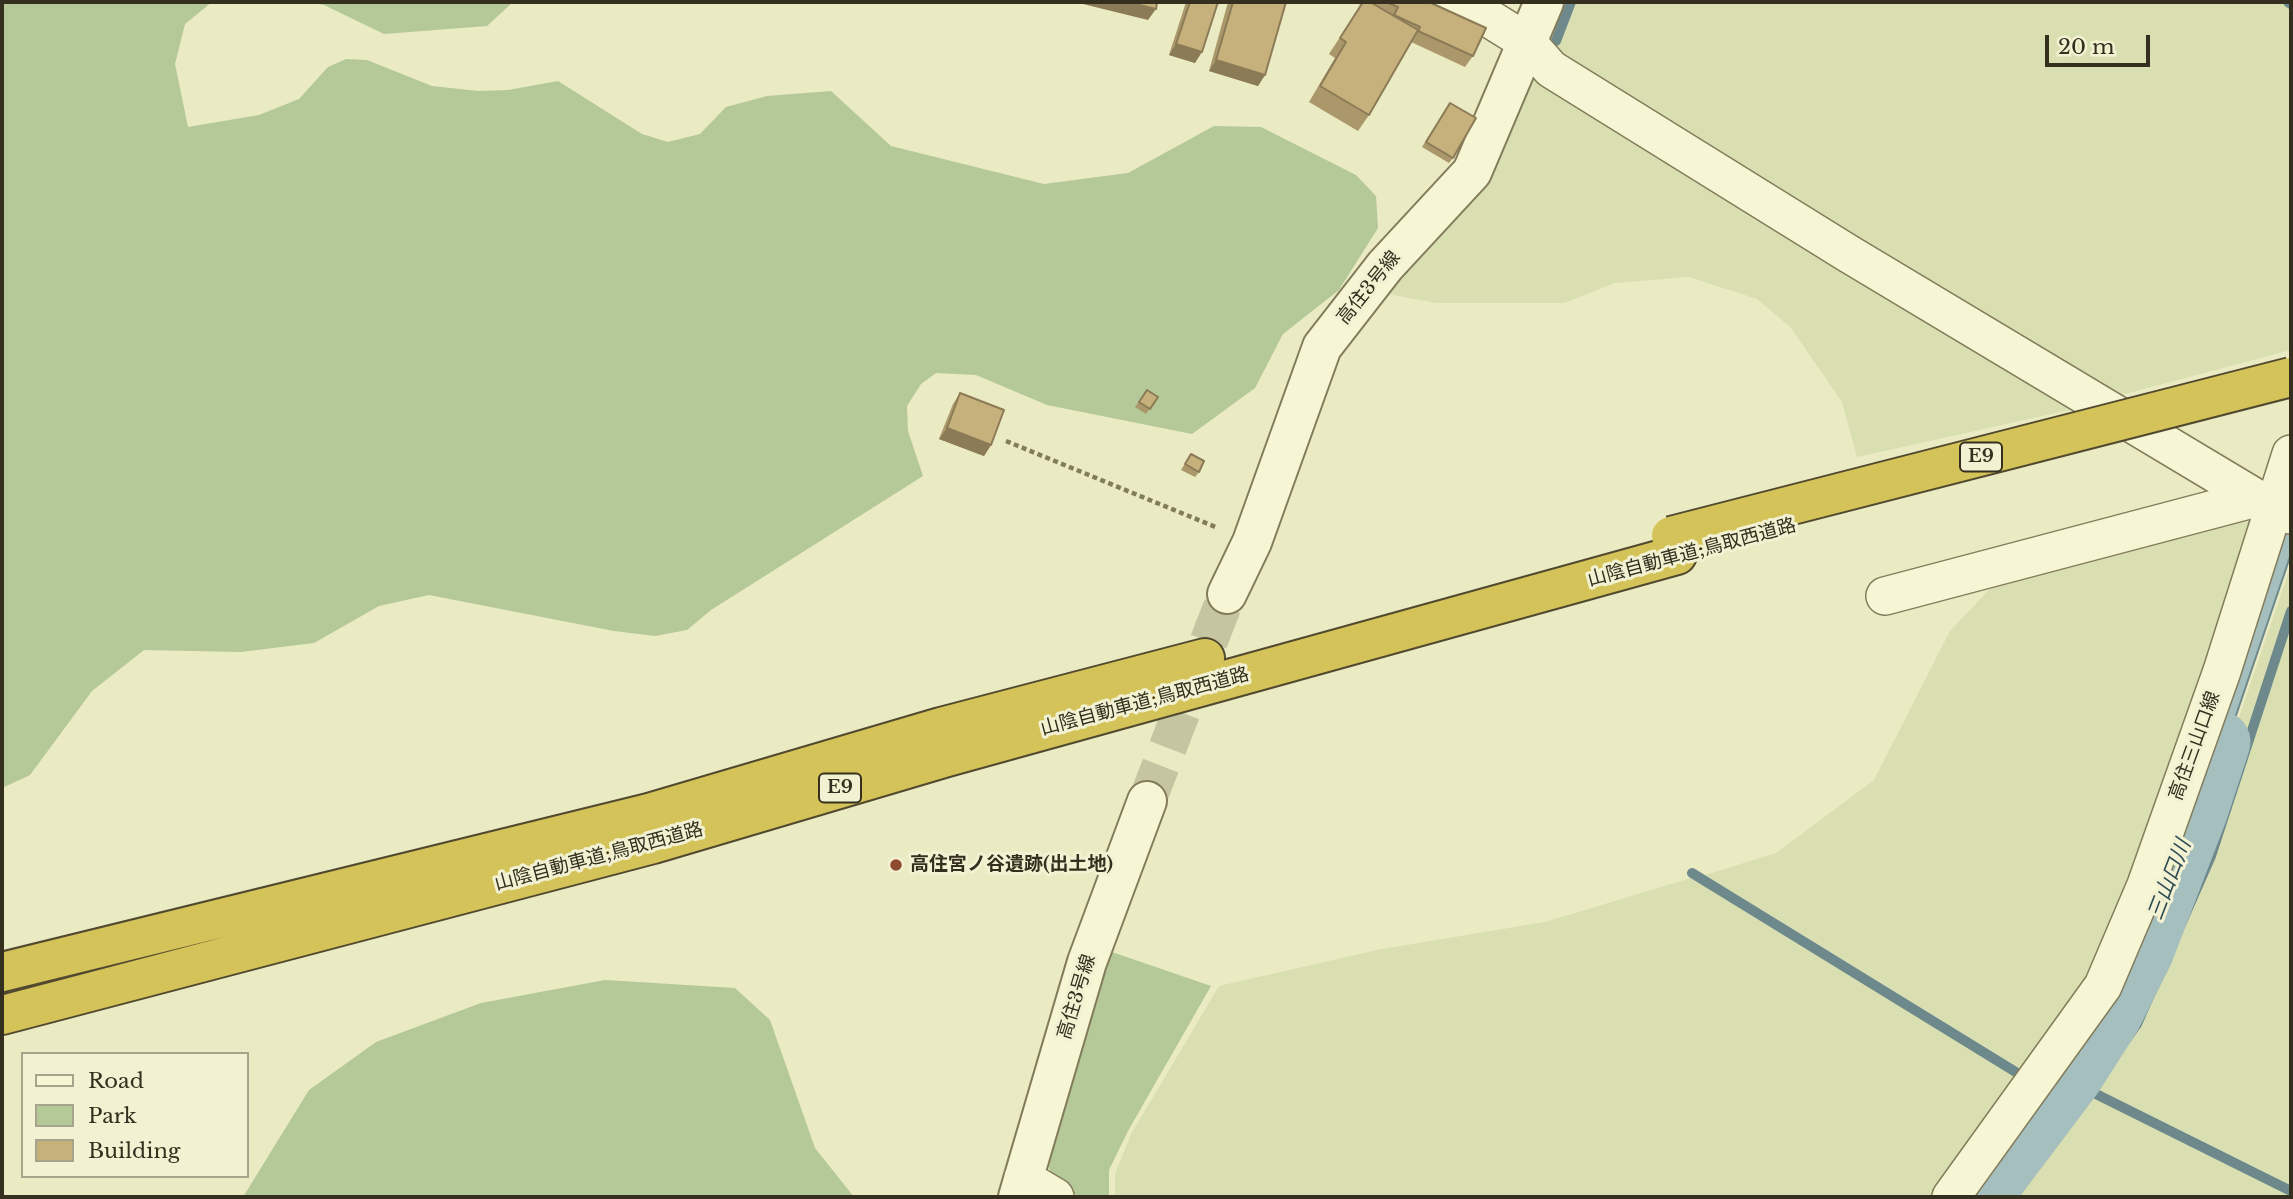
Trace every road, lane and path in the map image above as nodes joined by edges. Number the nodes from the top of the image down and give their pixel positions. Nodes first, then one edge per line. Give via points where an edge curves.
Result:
1 (1448, 2) edge
2 (1544, 2) edge
3 (1527, 42) junction
4 (2291, 377) edge
5 (2291, 402) edge
6 (1006, 441) dead end
7 (2291, 454) edge
8 (2274, 508) edge
9 (1252, 542) junction
10 (1674, 546) junction
11 (1227, 594) tunnel mouth
12 (1885, 596) dead end
13 (1147, 801) tunnel mouth
14 (2, 972) edge
15 (2, 1015) edge
16 (1021, 1187) edge
17 (1055, 1197) edge
18 (1951, 1197) edge

1 - 3 street via 1490,19
2 - 3 street, 高住3号線
3 - 8 street via 1551,69
3 - 9 street, 高住3号線 via 1472,172 1385,266 1322,347
4 - 10 highway, 山陰自動車道;鳥取西道路 / E9, bridge
5 - 10 highway, 山陰自動車道;鳥取西道路 / E9
6 - 9 path
7 - 8 street, 高住三山口線
8 - 12 street
8 - 18 street, 高住三山口線 via 2155,860 2103,986
9 - 11 street, 高住3号線
10 - 14 highway, 山陰自動車道;鳥取西道路 / E9 via 941,727 649,813
10 - 15 highway, 山陰自動車道;鳥取西道路 / E9 via 653,844
13 - 16 street, 高住3号線 via 1087,962
16 - 17 street

